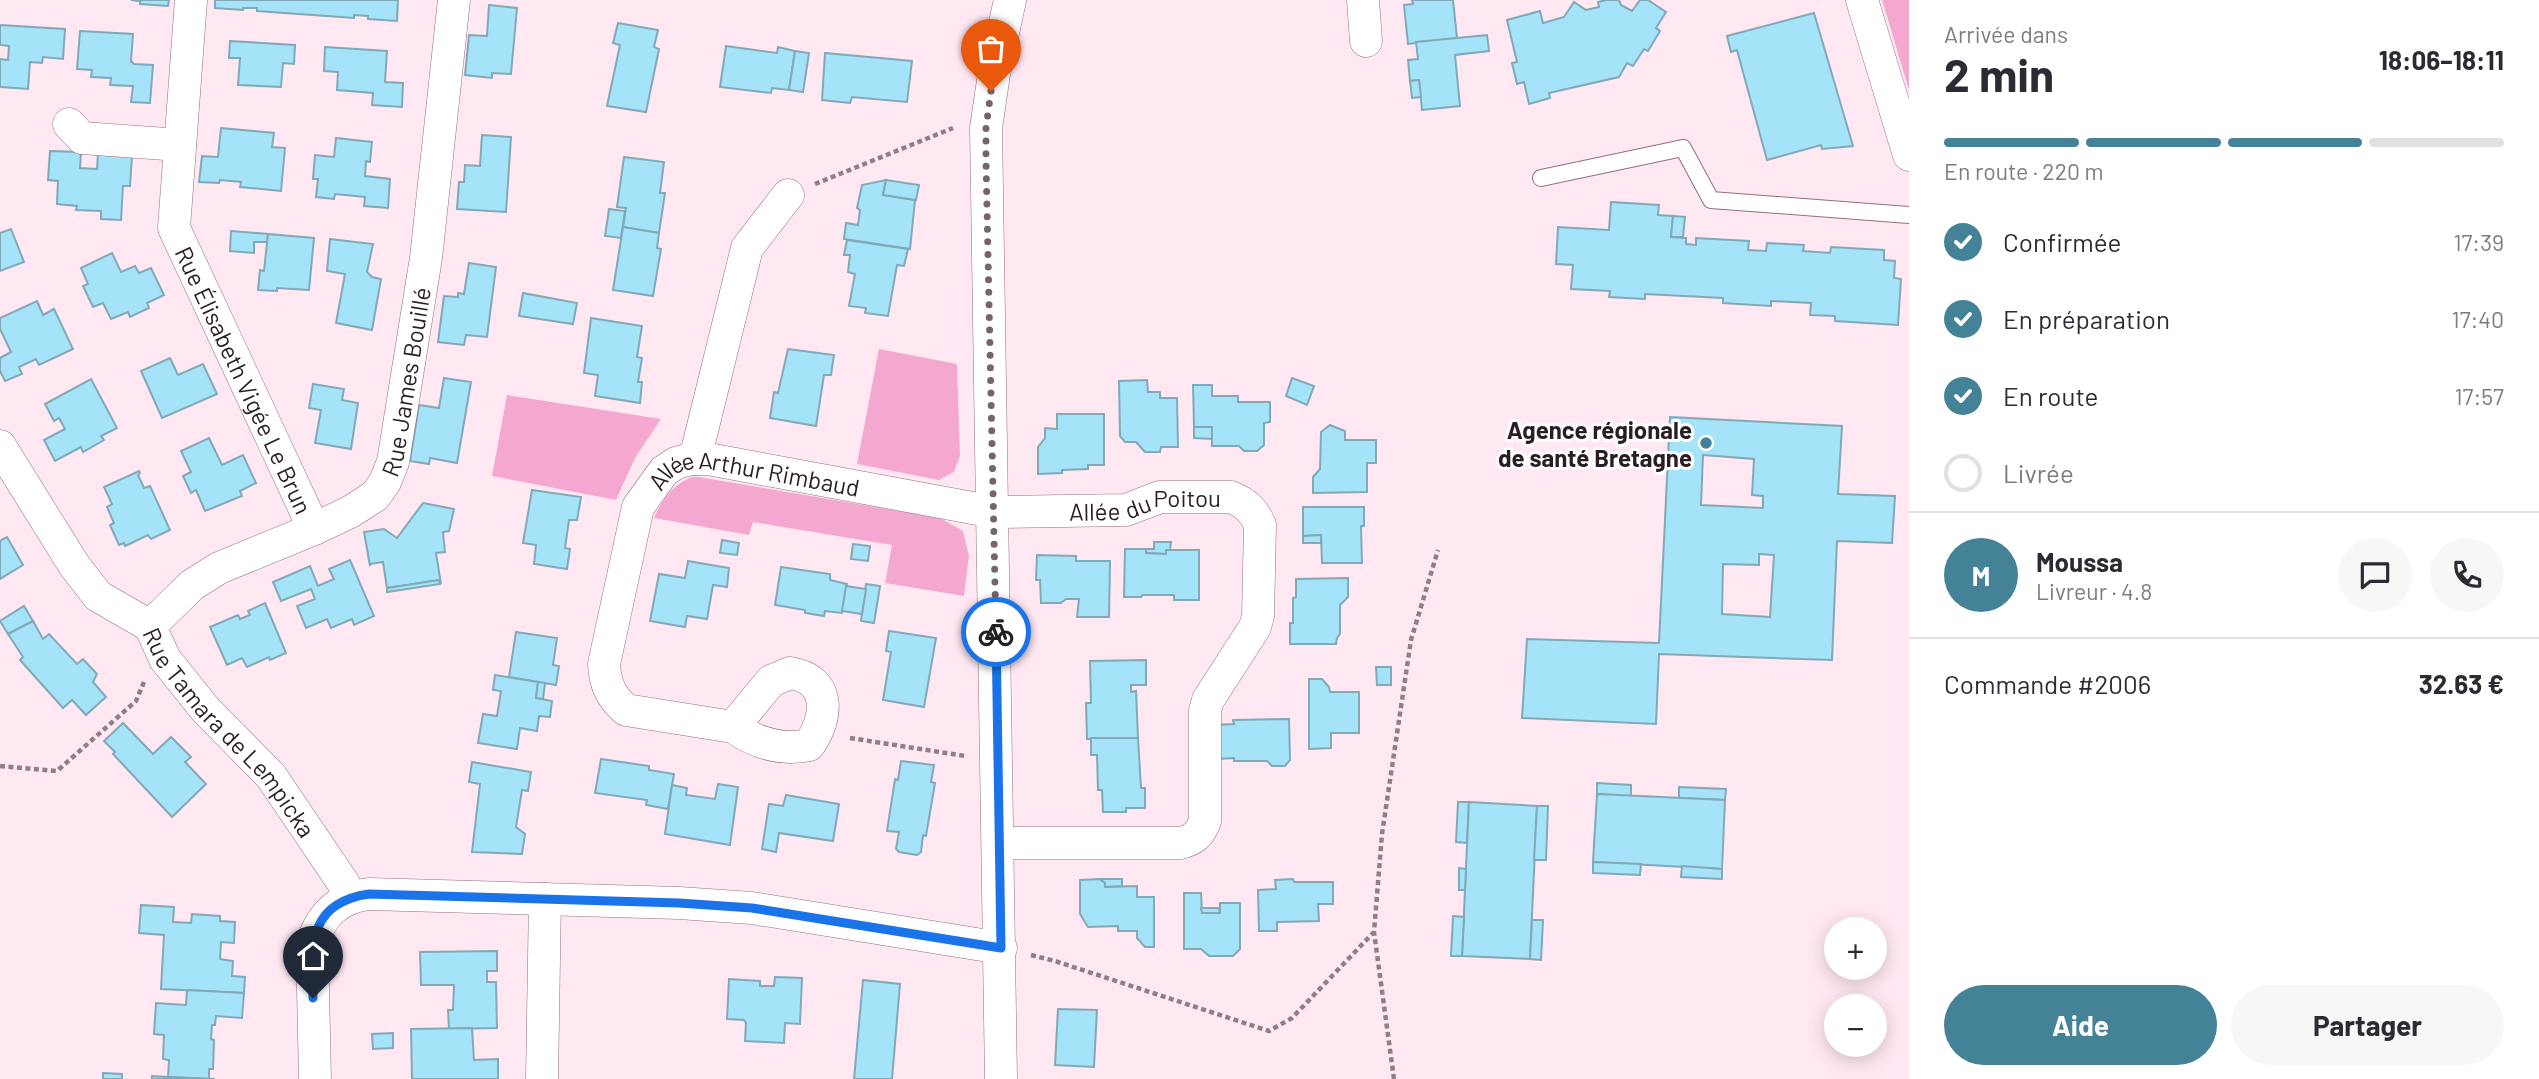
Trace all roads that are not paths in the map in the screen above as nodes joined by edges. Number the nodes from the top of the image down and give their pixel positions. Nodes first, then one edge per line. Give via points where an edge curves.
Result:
1 (191, 0) edge
2 (454, 0) edge
3 (1010, 0) edge
4 (1363, 0) edge
5 (1862, 0) edge
6 (1366, 41) dead end
7 (69, 124) dead end
8 (180, 145) junction
9 (1909, 155) edge
10 (1541, 178) dead end
11 (788, 195) road end
12 (1909, 215) edge
13 (0, 446) edge
14 (695, 459) junction
15 (994, 512) junction
16 (314, 529) junction
17 (155, 636) junction
18 (733, 727) junction
19 (999, 843) junction
20 (350, 897) junction
21 (545, 899) junction
22 (1001, 948) junction
23 (315, 1079) edge
24 (542, 1079) edge
25 (1002, 1079) edge

1 - 8 street, Rue Élisabeth Vigée Le Brun
2 - 16 street, Rue James Bouillé via 426,258 393,462 375,496
3 - 15 street via 986,128
4 - 6 street
5 - 9 street
7 - 8 street via 82,138
8 - 16 street, Rue Élisabeth Vigée Le Brun via 174,228
10 - 12 lane via 1683,148 1711,200
11 - 14 street via 747,248
13 - 17 street, Rue Tamara de Lempicka via 98,596
14 - 15 street, Allée Arthur Rimbaud
14 - 18 street, Allée Arthur Rimbaud via 664,471 638,507 605,677 616,701 626,710
15 - 19 street
15 - 19 street, Allée du Poitou via 1126,510 1160,497 1231,497 1249,507 1260,525 1255,627 1205,711 1205,821 1197,836 1180,843
16 - 17 street, Rue James Bouillé via 219,568 192,585
17 - 20 street, Rue Tamara de Lempicka via 165,659 205,709 271,776
18 - 18 street, Allée Arthur Rimbaud via 771,681 790,673 806,675 818,685 822,698 818,733 809,745 770,745
19 - 22 street
20 - 21 street
20 - 23 street via 327,914 312,944
21 - 22 street via 752,908
21 - 24 street
22 - 25 street

